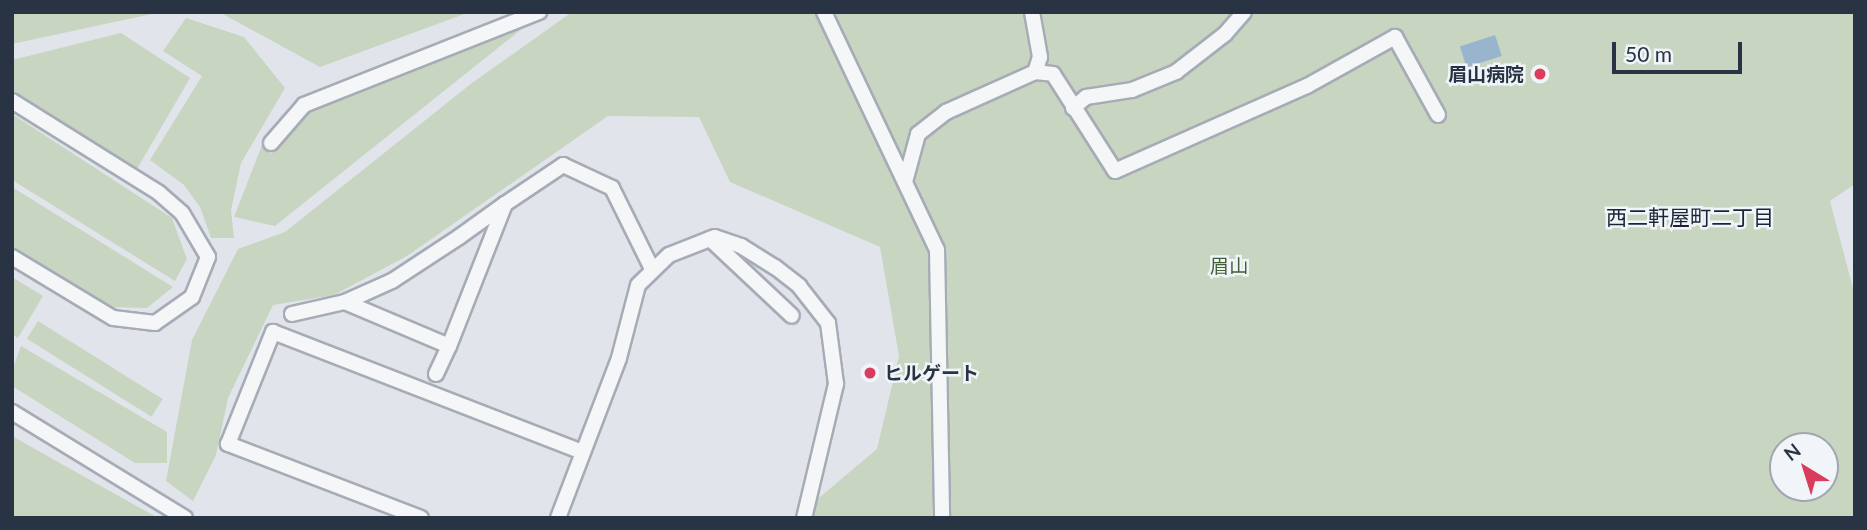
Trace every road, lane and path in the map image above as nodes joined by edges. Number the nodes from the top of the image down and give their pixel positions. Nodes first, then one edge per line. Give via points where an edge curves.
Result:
1 (539, 12) edge
2 (813, 12) edge
3 (824, 12) edge
4 (1032, 12) edge
5 (1244, 12) edge
6 (834, 35) junction
7 (1035, 72) junction
8 (12, 101) edge
9 (1073, 108) junction
10 (1438, 116) dead end
11 (271, 143) dead end
12 (905, 182) junction
13 (505, 204) junction
14 (710, 239) junction
15 (12, 257) edge
16 (652, 269) junction
17 (345, 302) junction
18 (292, 314) dead end
19 (793, 316) dead end
20 (449, 346) junction
21 (436, 374) dead end
22 (12, 412) edge
23 (582, 452) junction
24 (185, 518) edge
25 (421, 518) edge
26 (558, 518) edge
27 (804, 518) edge
28 (942, 518) edge

1 - 11 street via 304,105
2 - 6 street
3 - 6 street
4 - 7 street via 1040,57
5 - 9 street via 1225,34 1175,72 1132,90 1086,97
6 - 12 street
7 - 9 street via 1053,74
7 - 12 street via 946,112 918,134
8 - 15 street via 159,193 183,213 208,257 192,297 155,323 113,318
9 - 10 street via 1115,171 1307,86 1395,37
12 - 28 street via 937,250
13 - 16 street via 564,165 612,188
13 - 17 street via 392,281
13 - 20 street
14 - 16 street via 669,255
14 - 19 street
14 - 27 street via 741,246 775,267 799,286 828,323 836,384
16 - 23 street via 638,285 619,358
17 - 18 street
17 - 20 street
20 - 21 street
22 - 24 street
23 - 25 street via 273,332 228,444
23 - 26 street

